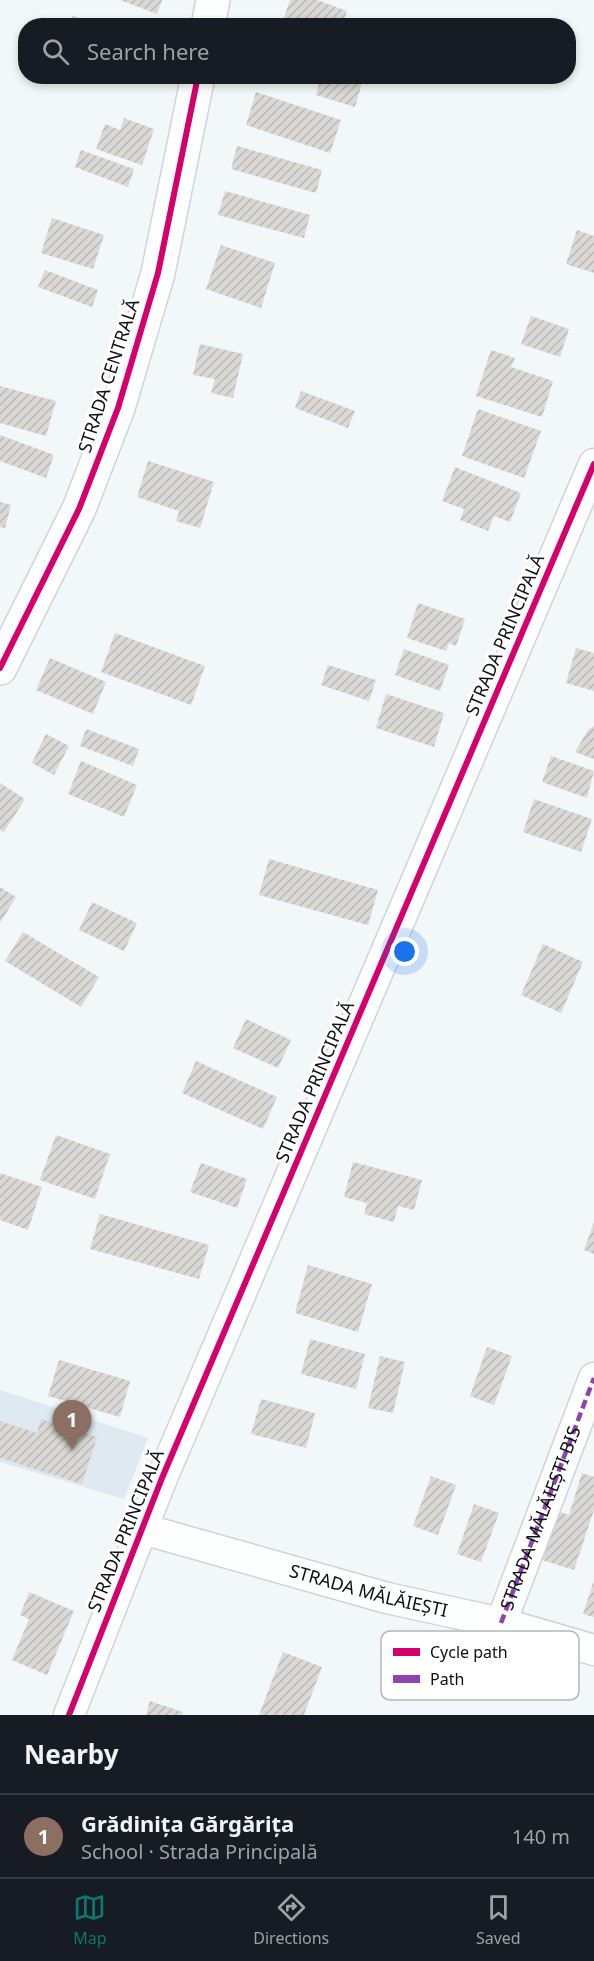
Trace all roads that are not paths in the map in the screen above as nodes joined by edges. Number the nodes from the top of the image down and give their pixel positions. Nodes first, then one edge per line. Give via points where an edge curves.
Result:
1 (213, 0) edge
2 (210, 18) edge
3 (196, 84) edge
4 (594, 464) edge
5 (0, 668) edge
6 (594, 1378) edge
7 (143, 1529) junction
8 (501, 1623) junction
9 (529, 1631) edge
10 (579, 1646) edge
11 (594, 1650) edge
12 (69, 1715) edge

1 - 2 main road
3 - 5 main road, STRADA CENTRALĂ via 158,273 118,408 79,509
4 - 7 street, STRADA PRINCIPALĂ
6 - 8 street, STRADA MĂLĂIEȘTI BIS
7 - 8 street, STRADA MĂLĂIEȘTI via 387,1598
7 - 12 street, STRADA PRINCIPALĂ
8 - 9 street, STRADA MĂLĂIEȘTI
10 - 11 street, STRADA MĂLĂIEȘTI

